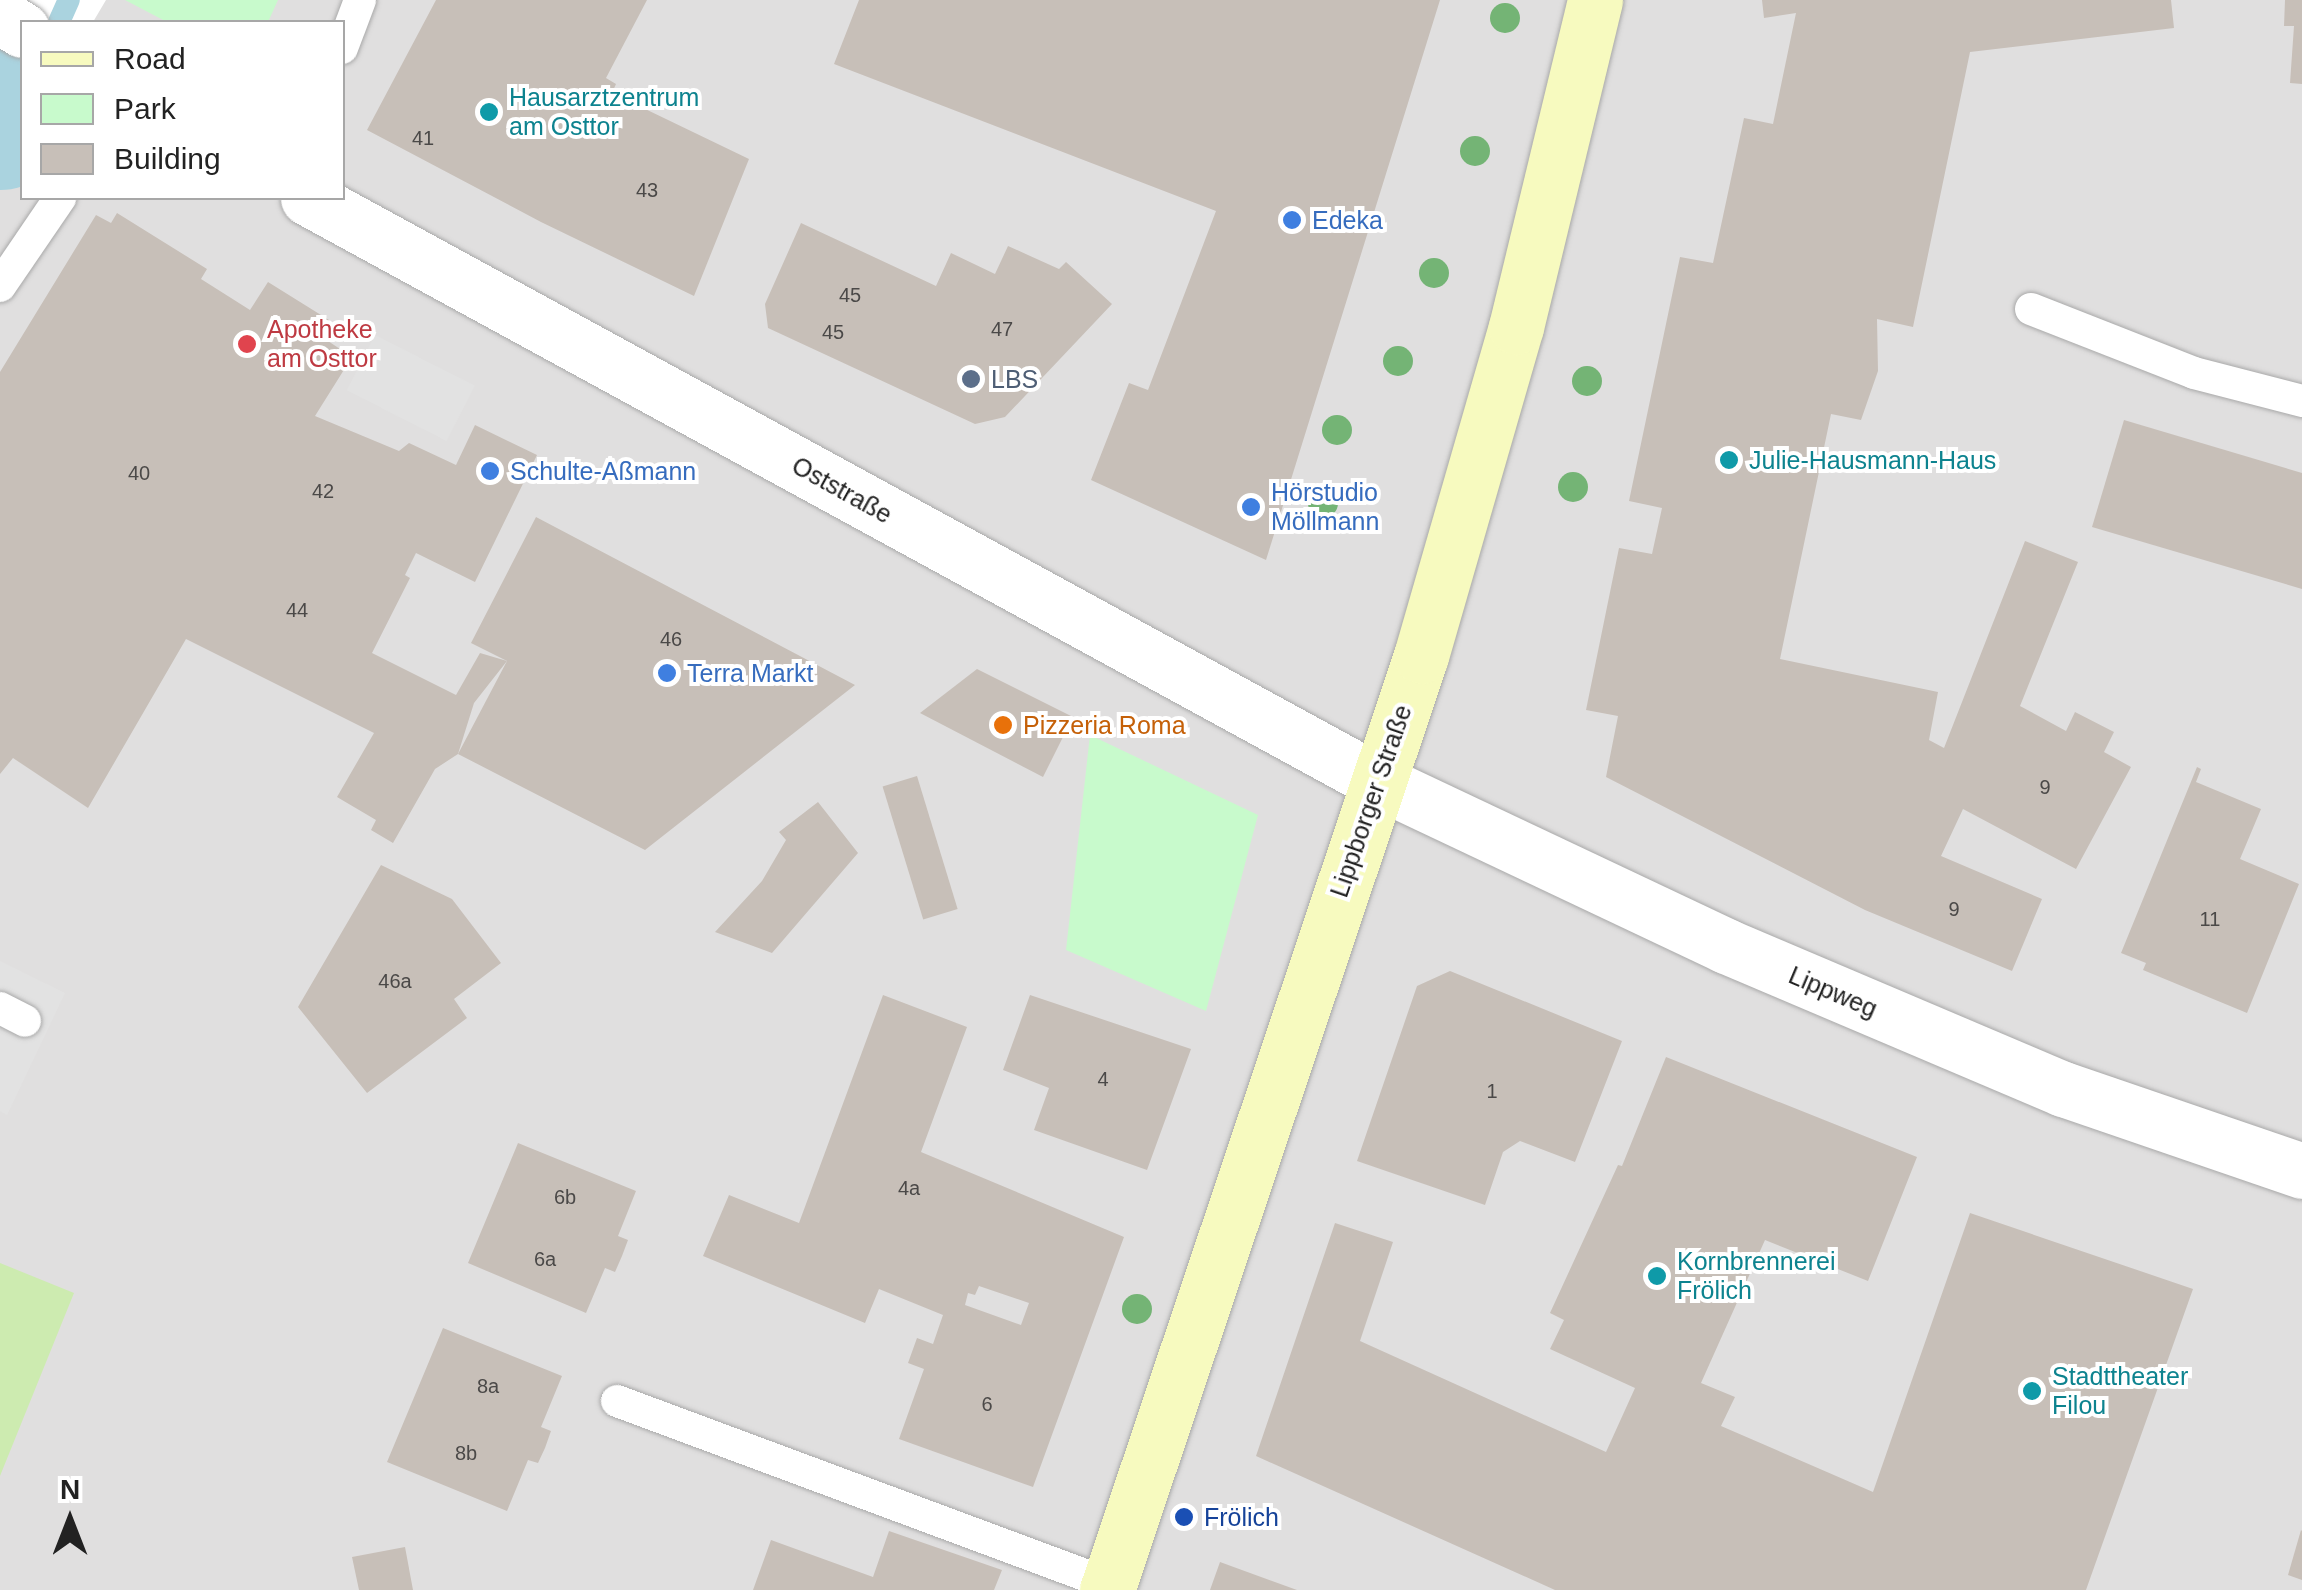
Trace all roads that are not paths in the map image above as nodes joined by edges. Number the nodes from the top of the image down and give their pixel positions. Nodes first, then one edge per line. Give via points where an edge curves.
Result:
1 (360, 0) edge
2 (1596, 0) edge
3 (345, 40) edge
4 (59, 200) edge
5 (312, 200) edge
6 (0, 286) edge
7 (2031, 309) dead end
8 (2302, 400) edge
9 (1378, 780) junction
10 (2302, 1171) edge
11 (617, 1401) dead end
12 (1108, 1587) edge

1 - 3 lane
2 - 9 main road, Lippborger Straße via 1516,327 1422,656
4 - 6 lane
5 - 9 street, Oststraße
7 - 8 lane via 2194,373
9 - 10 street, Lippweg via 1726,946 2063,1089
9 - 12 main road, Lippborger Straße
11 - 12 lane

